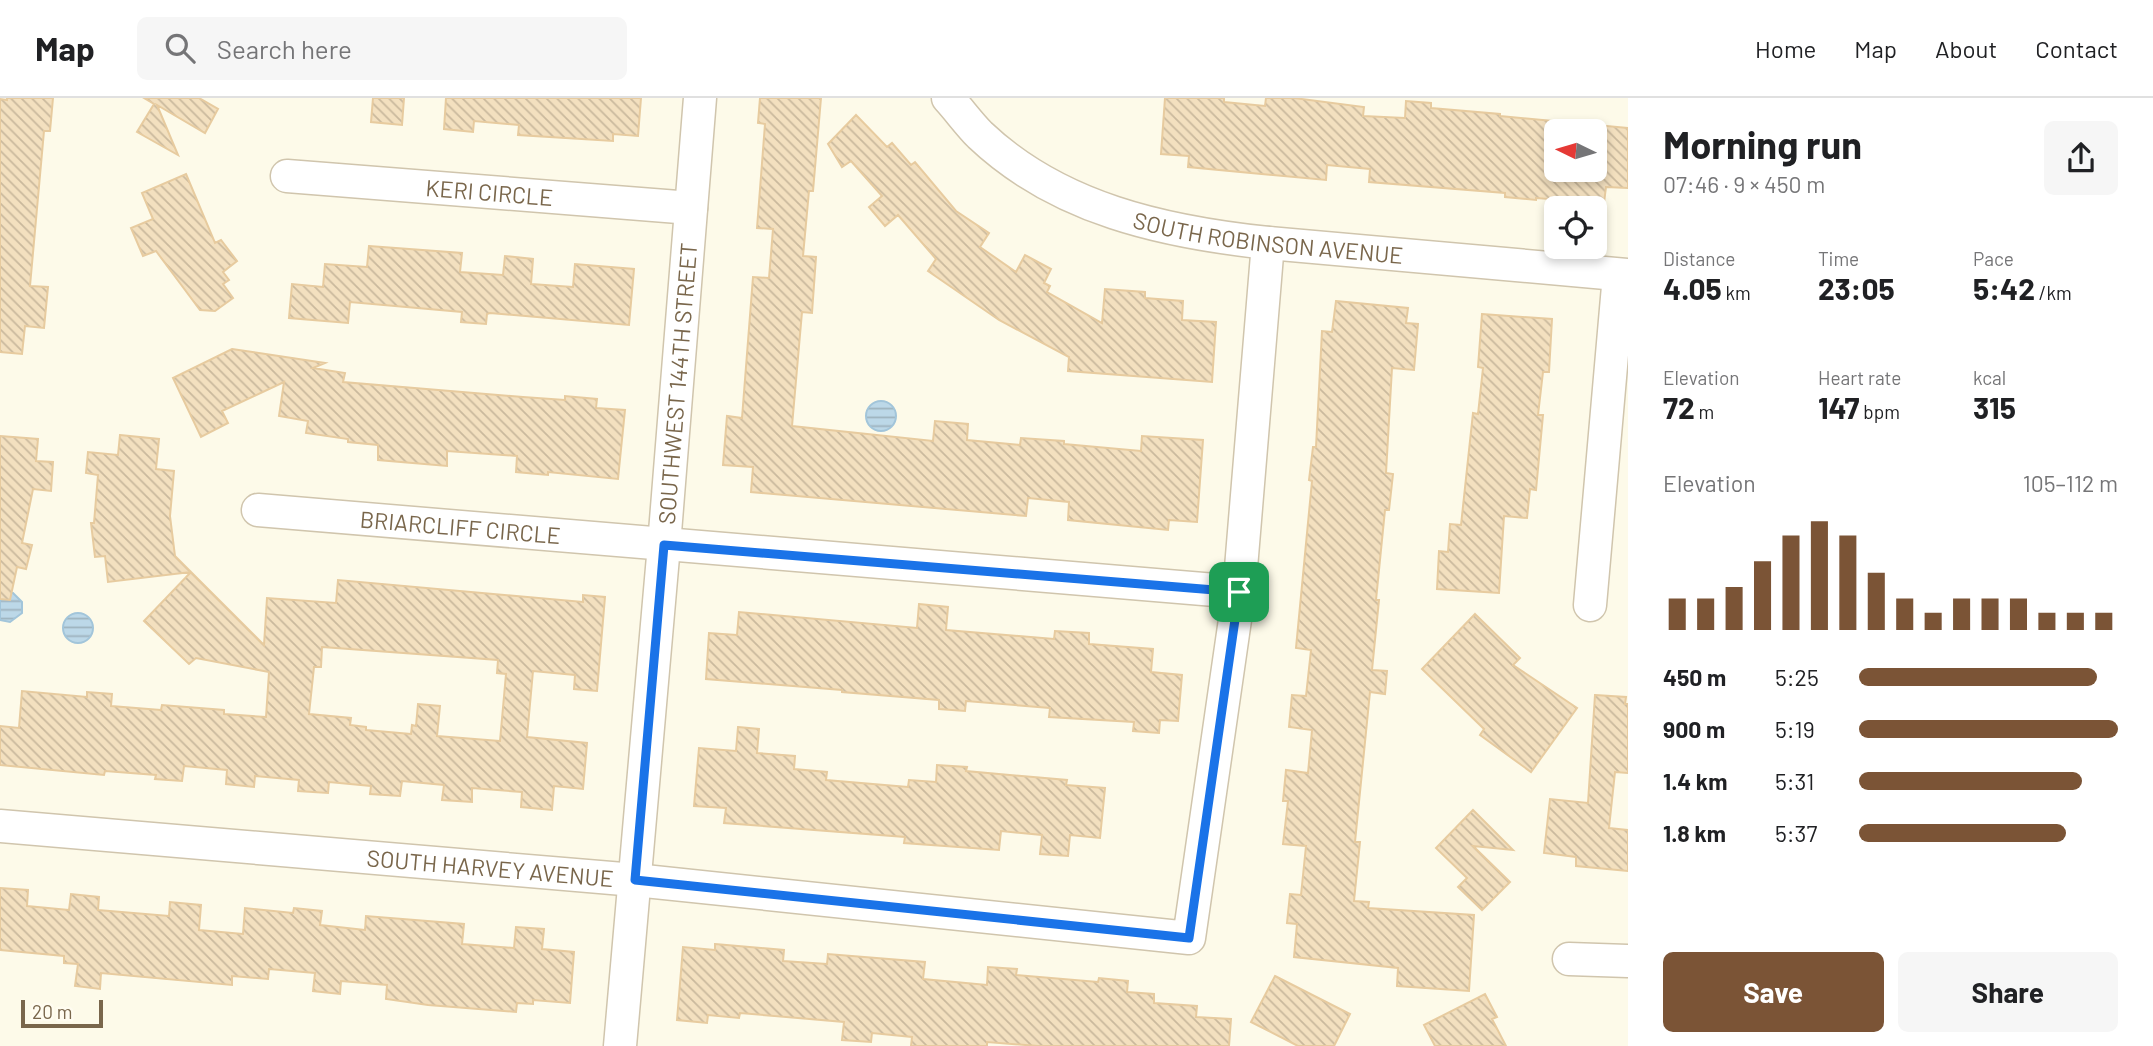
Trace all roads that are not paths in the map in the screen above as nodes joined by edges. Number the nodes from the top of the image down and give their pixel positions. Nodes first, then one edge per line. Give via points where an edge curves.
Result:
1 (700, 98) edge
2 (948, 98) edge
3 (287, 176) dead end
4 (691, 208) junction
5 (1268, 243) junction
6 (1623, 275) edge
7 (258, 510) dead end
8 (664, 545) junction
9 (1239, 592) junction
10 (1590, 606) dead end
11 (0, 826) edge
12 (635, 880) junction
13 (1569, 959) dead end
14 (1628, 961) edge
15 (620, 1046) edge

1 - 4 street, SOUTHWEST 144TH STREET
2 - 5 street, SOUTH ROBINSON AVENUE via 979,134 1014,163 1076,199 1165,227
3 - 4 street, KERI CIRCLE
4 - 8 street, SOUTHWEST 144TH STREET
5 - 6 street, SOUTH ROBINSON AVENUE
5 - 9 street
6 - 10 street
7 - 8 street, BRIARCLIFF CIRCLE
8 - 9 street, BRIARCLIFF CIRCLE
8 - 12 street, SOUTHWEST 144TH STREET
9 - 12 street, SOUTH HARVEY AVENUE via 1189,938
11 - 12 street, SOUTH HARVEY AVENUE
12 - 15 street, SOUTHWEST 144TH STREET
13 - 14 street

